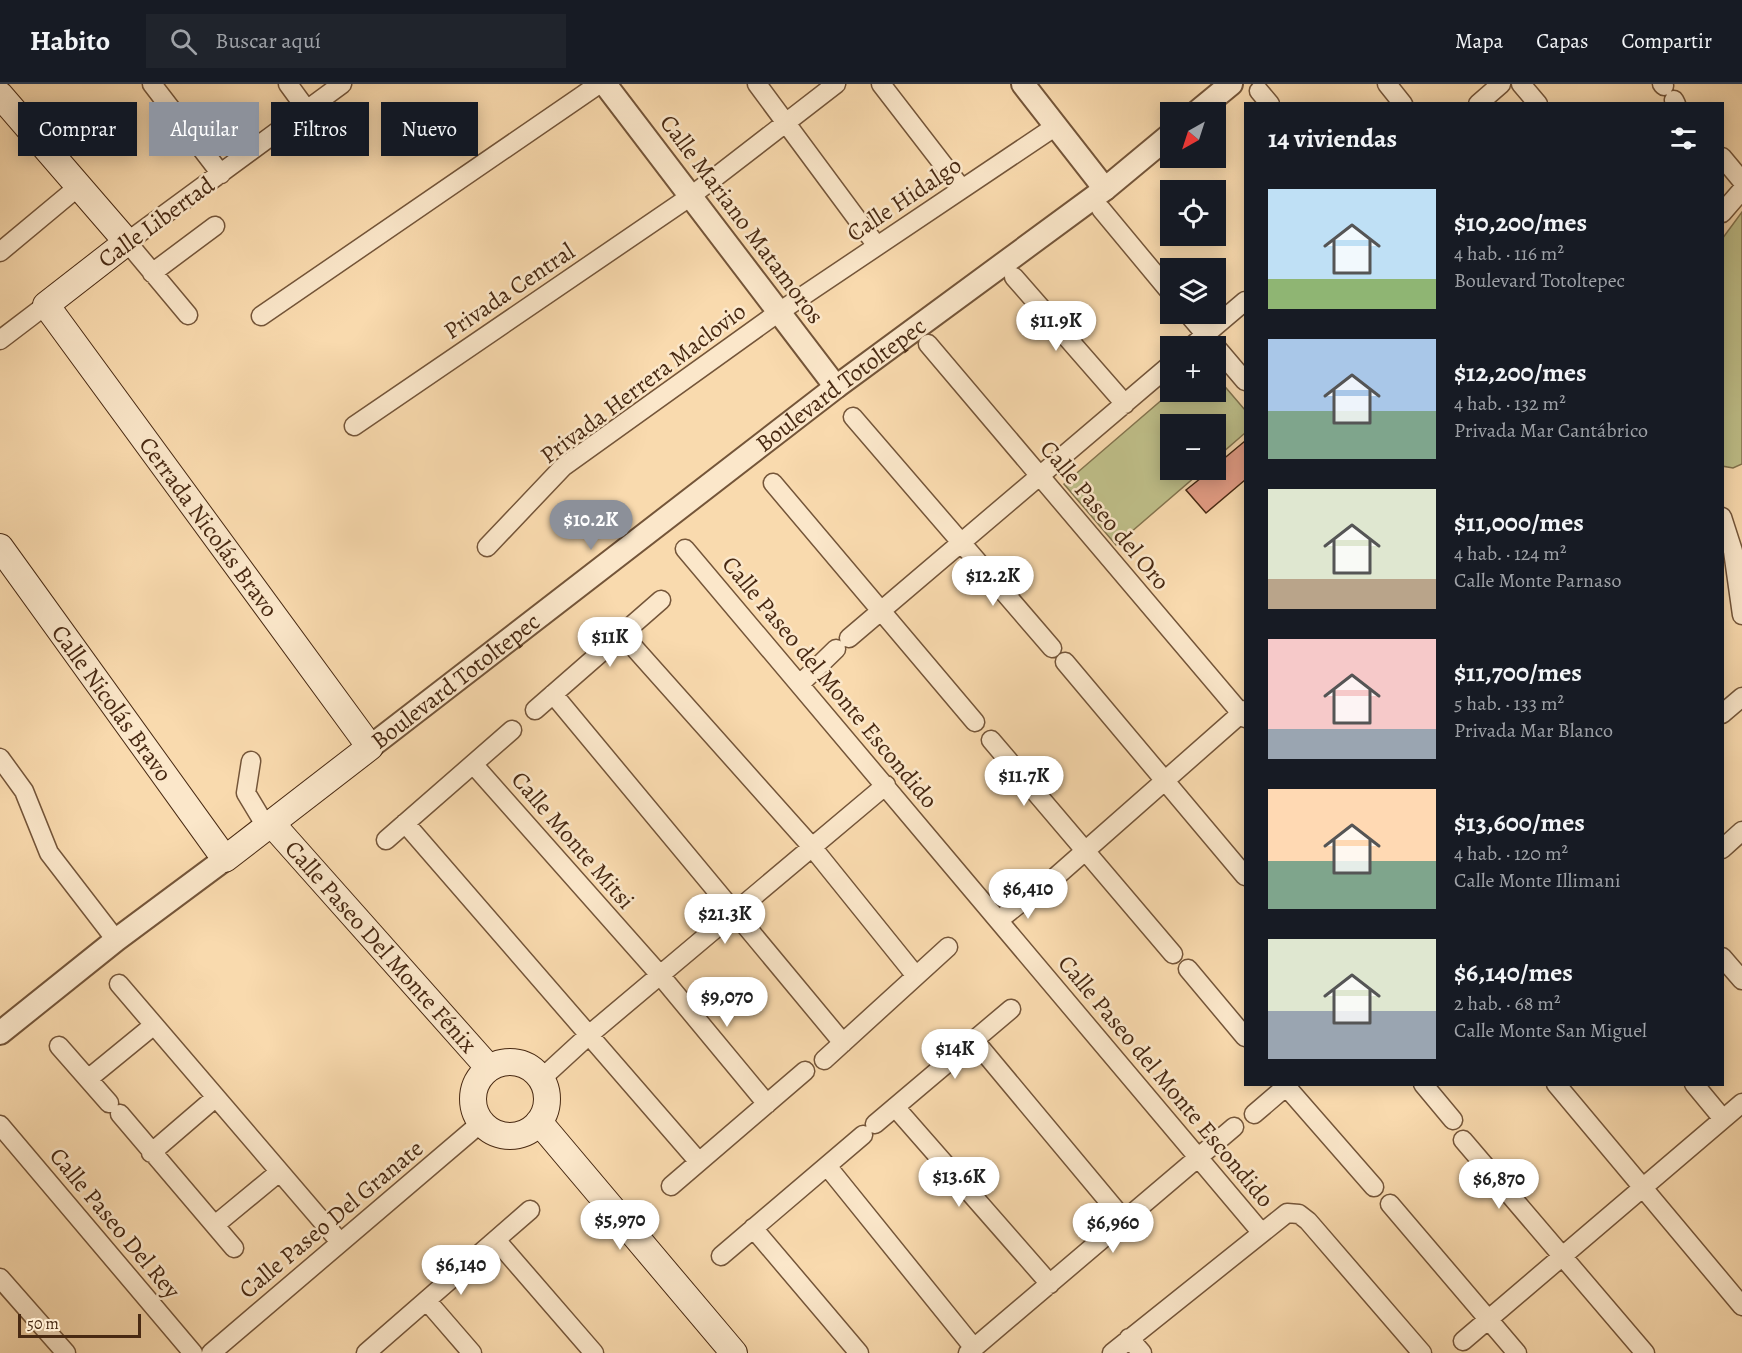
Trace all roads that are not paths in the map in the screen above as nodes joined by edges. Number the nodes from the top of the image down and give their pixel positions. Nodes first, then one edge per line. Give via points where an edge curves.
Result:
1 (152, 84) edge
2 (288, 84) edge
3 (342, 84) edge
4 (599, 84) edge
5 (606, 84) edge
6 (757, 84) edge
7 (836, 84) edge
8 (882, 84) edge
9 (1023, 84) edge
10 (1231, 84) edge
11 (1387, 84) edge
12 (1501, 84) edge
13 (1521, 84) edge
14 (0, 95) edge
15 (301, 102) edge
16 (318, 102) edge
17 (1209, 102) edge
18 (1401, 102) edge
19 (1480, 102) edge
20 (1536, 102) edge
21 (786, 124) junction
22 (1056, 126) junction
23 (271, 137) edge
24 (1160, 145) edge
25 (1724, 159) edge
26 (221, 174) junction
27 (1742, 181) edge
28 (78, 187) junction
29 (962, 189) junction
30 (1742, 190) edge
31 (691, 196) junction
32 (1103, 199) junction
33 (1724, 211) edge
34 (215, 226) dead end
35 (127, 242) junction
36 (877, 246) junction
37 (0, 252) edge
38 (152, 273) junction
39 (1014, 277) dead end
40 (1160, 278) edge
41 (1244, 302) edge
42 (46, 305) junction
43 (779, 312) junction
44 (188, 315) dead end
45 (261, 316) dead end
46 (1197, 324) edge
47 (1206, 334) junction
48 (1204, 336) edge
49 (0, 340) edge
50 (928, 344) dead end
51 (1160, 374) edge
52 (1244, 380) edge
53 (836, 387) junction
54 (1125, 404) junction
55 (853, 417) dead end
56 (354, 426) dead end
57 (1040, 476) junction
58 (772, 483) dead end
59 (1724, 523) edge
60 (962, 542) junction
61 (0, 547) edge
62 (487, 547) dead end
63 (685, 549) dead end
64 (661, 600) dead end
65 (882, 610) junction
66 (1742, 615) edge
67 (622, 634) junction
68 (1052, 648) dead end
69 (1065, 662) dead end
70 (800, 684) junction
71 (553, 694) junction
72 (1742, 697) edge
73 (536, 710) dead end
74 (1724, 712) edge
75 (1244, 714) edge
76 (975, 722) dead end
77 (512, 730) dead end
78 (991, 740) dead end
79 (370, 747) junction
80 (0, 758) edge
81 (251, 761) dead end
82 (473, 764) junction
83 (1164, 781) junction
84 (886, 785) junction
85 (405, 823) junction
86 (269, 826) junction
87 (1742, 831) edge
88 (386, 840) dead end
89 (1724, 847) edge
90 (812, 848) junction
91 (1086, 851) junction
92 (225, 860) junction
93 (1244, 875) edge
94 (1051, 881) dead end
95 (1034, 892) dead end
96 (736, 912) junction
97 (999, 920) junction
98 (116, 940) junction
99 (948, 947) dead end
100 (1173, 954) dead end
101 (1724, 959) edge
102 (1188, 969) dead end
103 (660, 975) junction
104 (916, 976) junction
105 (1742, 980) edge
106 (119, 984) dead end
107 (1011, 1009) dead end
108 (154, 1025) junction
109 (0, 1033) edge
110 (590, 1034) junction
111 (1244, 1037) edge
112 (974, 1040) junction
113 (843, 1043) junction
114 (59, 1046) dead end
115 (825, 1059) dead end
116 (489, 1068) junction
117 (805, 1071) dead end
118 (88, 1079) junction
119 (542, 1079) junction
120 (1285, 1086) edge
121 (1287, 1086) edge
122 (1425, 1086) edge
123 (1558, 1086) edge
124 (1696, 1086) edge
125 (215, 1098) junction
126 (767, 1104) junction
127 (1742, 1104) edge
128 (895, 1107) junction
129 (1254, 1114) dead end
130 (1723, 1119) junction
131 (1453, 1120) dead end
132 (482, 1122) junction
133 (539, 1122) junction
134 (0, 1125) edge
135 (1234, 1128) dead end
136 (1463, 1140) dead end
137 (152, 1154) junction
138 (1199, 1158) junction
139 (699, 1162) junction
140 (827, 1166) junction
141 (278, 1173) junction
142 (671, 1186) dead end
143 (1374, 1187) dead end
144 (1643, 1188) junction
145 (1390, 1204) dead end
146 (530, 1210) dead end
147 (1125, 1221) junction
148 (215, 1225) junction
149 (753, 1228) junction
150 (1261, 1232) junction
151 (497, 1241) junction
152 (340, 1242) junction
153 (234, 1248) dead end
154 (721, 1256) dead end
155 (1563, 1257) junction
156 (0, 1278) edge
157 (1050, 1284) junction
158 (427, 1301) junction
159 (1742, 1306) edge
160 (1488, 1319) junction
161 (1129, 1338) junction
162 (1463, 1341) dead end
163 (971, 1351) edge
164 (66, 1353) edge
165 (193, 1353) edge
166 (211, 1353) edge
167 (366, 1353) edge
168 (472, 1353) edge
169 (594, 1353) edge
170 (734, 1353) edge
171 (859, 1353) edge
172 (1112, 1353) edge
173 (1142, 1353) edge
174 (1422, 1353) edge
175 (1517, 1353) edge
176 (1645, 1353) edge

1 - 26 street
2 - 15 street
3 - 16 street, Calle Libertad
4 - 45 street
5 - 31 street, Calle Mariano Matamoros
6 - 21 street
7 - 21 street, Privada Central
8 - 29 street
9 - 22 street
10 - 17 street
11 - 18 street
12 - 19 street
13 - 20 street
14 - 28 main road
21 - 31 street, Privada Central
21 - 36 street
22 - 29 street, Calle Hidalgo
22 - 32 street
23 - 26 street, Calle Libertad
24 - 32 street, Boulevard Totoltepec
25 - 27 street
26 - 35 street, Calle Libertad
28 - 35 main road
28 - 37 street
29 - 36 street, Calle Hidalgo
30 - 33 street
31 - 43 street, Calle Mariano Matamoros
31 - 56 street, Privada Central
32 - 40 street
32 - 53 street, Boulevard Totoltepec
34 - 38 street
35 - 38 street
35 - 42 main road, Calle Libertad
36 - 43 street, Calle Hidalgo
38 - 44 street
39 - 54 street
41 - 47 street
42 - 49 street, Calle Libertad
42 - 79 main road, Cerrada Nicolás Bravo
43 - 53 street, Calle Mariano Matamoros
43 - 62 street, Privada Herrera Maclovio via 563,467
46 - 47 street
47 - 48 street
47 - 52 street
50 - 57 street, Calle Paseo del Oro
51 - 54 street
53 - 79 street, Boulevard Totoltepec
54 - 57 street
55 - 60 street
57 - 60 street
57 - 75 street, Calle Paseo del Oro
58 - 65 street
59 - 66 street via 1733,551
60 - 65 street
60 - 68 street
61 - 92 main road, Calle Nicolás Bravo
63 - 70 street, Calle Paseo del Monte Escondido
64 - 67 street
65 - 70 street
65 - 76 street
67 - 71 street
67 - 90 street
69 - 83 street
70 - 84 street, Calle Paseo del Monte Escondido
71 - 73 street
71 - 96 street
72 - 74 street
75 - 83 street
77 - 82 street
78 - 91 street
79 - 86 main road, Boulevard Totoltepec
80 - 98 street via 24,791 49,853
81 - 86 street via 246,794
82 - 85 street
82 - 103 street, Calle Monte Mitsi
83 - 91 street
83 - 93 street
84 - 90 street
84 - 97 street, Calle Paseo del Monte Escondido
85 - 88 street
85 - 110 street
86 - 92 main road, Boulevard Totoltepec
86 - 116 main road, Calle Paseo Del Monte Fénix
87 - 89 street
90 - 96 street
90 - 104 street
91 - 94 street
91 - 100 street
92 - 98 street, Boulevard Totoltepec
95 - 97 street
96 - 103 street
96 - 113 street
97 - 138 street, Calle Paseo del Monte Escondido
98 - 109 street, Boulevard Totoltepec
99 - 104 street
101 - 105 street
102 - 111 street
103 - 110 street
103 - 126 street, Calle Monte Mitsi
104 - 113 street
106 - 108 street
107 - 112 street
108 - 118 street
108 - 125 street
110 - 119 street
110 - 139 street
112 - 128 street
112 - 147 street
113 - 115 street
114 - 118 street
116 - 119 main road via 512,1062 534,1070
116 - 132 main road via 475,1088 474,1106
117 - 126 street
118 - 137 street
119 - 133 main road via 547,1101
120 - 129 street
121 - 143 street
122 - 131 street
123 - 144 street
124 - 130 street
125 - 137 street
125 - 141 street
126 - 139 street
127 - 130 street
128 - 140 street
128 - 157 street
130 - 144 street
132 - 133 main road via 490,1130 511,1136
132 - 152 street, Calle Paseo Del Granate
133 - 170 main road
134 - 165 street, Calle Paseo Del Rey
135 - 138 street
136 - 155 street
137 - 148 street
138 - 147 street
138 - 150 street, Calle Paseo del Monte Escondido
139 - 142 street
140 - 149 street
140 - 163 street
141 - 148 street
141 - 152 street
144 - 155 street
144 - 159 street
145 - 160 street
146 - 151 street
147 - 157 street
148 - 153 street
149 - 154 street
149 - 171 street
150 - 161 street
150 - 174 street, Calle Paseo del Monte Escondido via 1287,1213 1299,1214
151 - 158 street
151 - 169 street
152 - 166 street, Calle Paseo Del Granate
155 - 160 street
155 - 176 street
156 - 164 street
157 - 163 street
158 - 167 street
158 - 168 street
160 - 162 street
160 - 175 street
161 - 172 street
161 - 173 street

